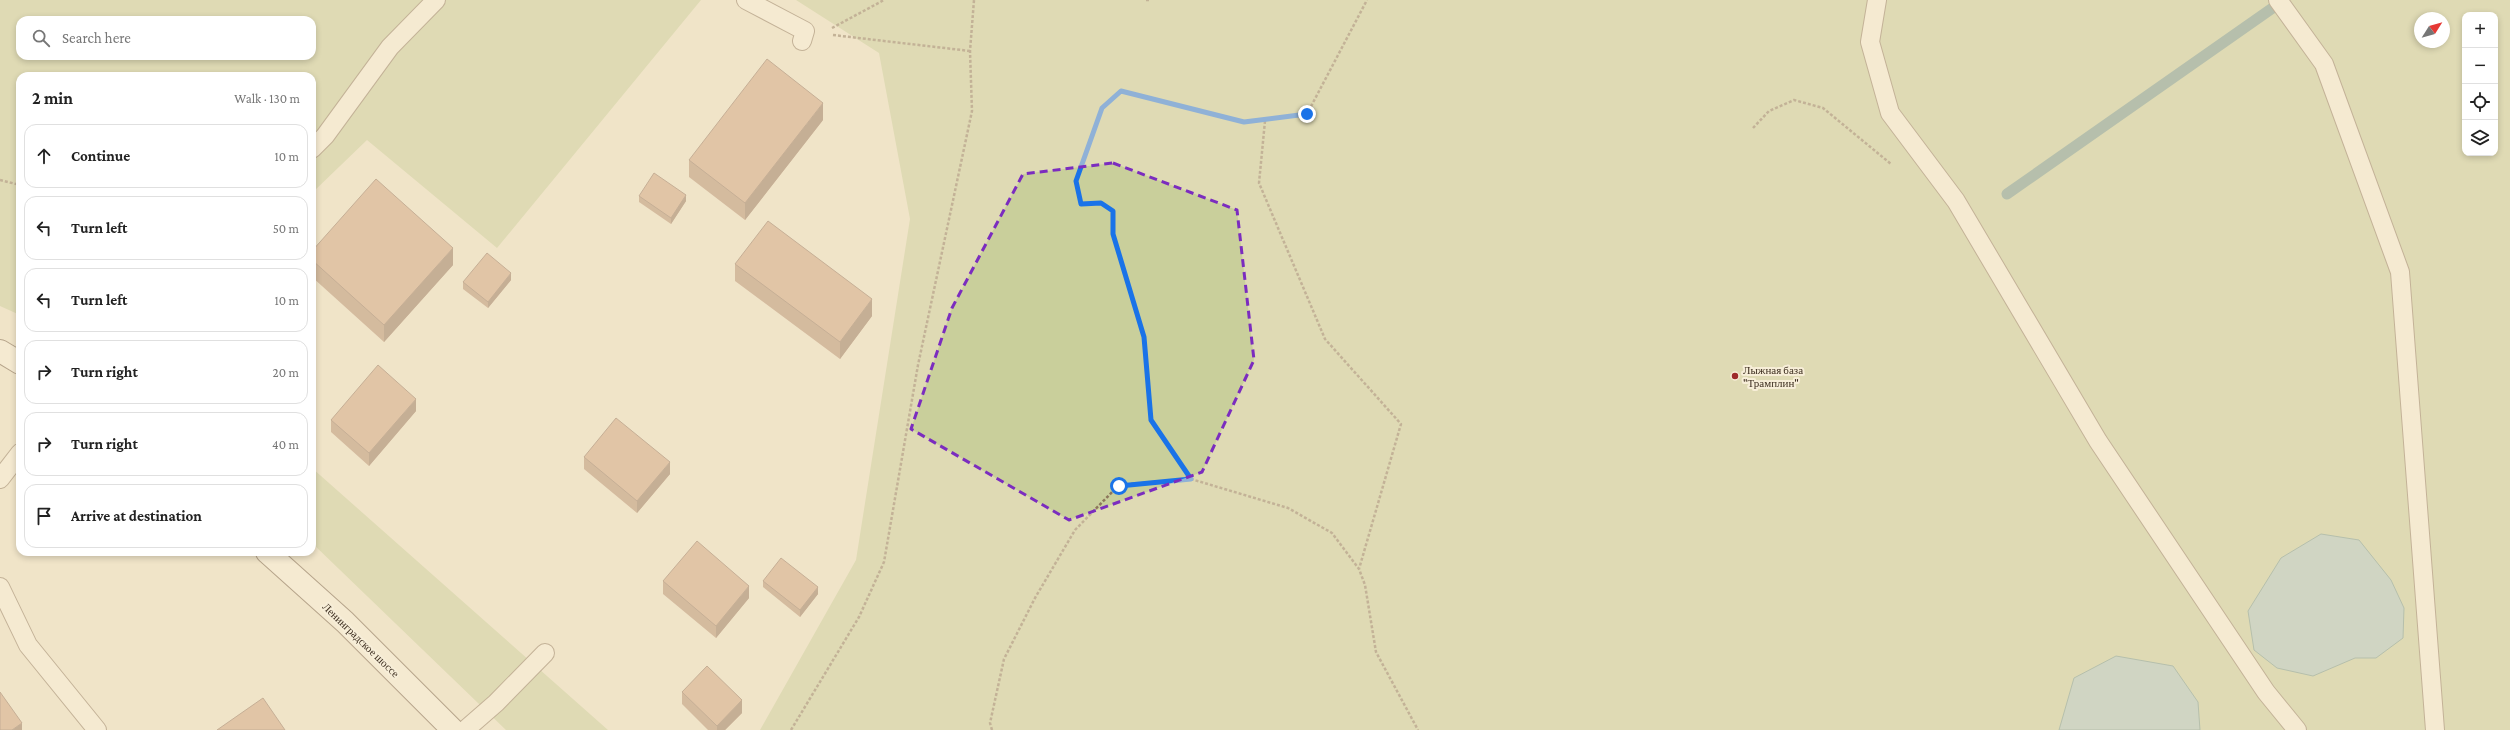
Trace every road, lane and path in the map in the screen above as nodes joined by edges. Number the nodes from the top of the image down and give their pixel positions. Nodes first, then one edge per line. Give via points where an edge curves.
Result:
1 (436, 0) edge
2 (746, 0) edge
3 (884, 0) edge
4 (974, 0) edge
5 (1146, 0) edge
6 (1150, 0) edge
7 (1367, 0) edge
8 (1877, 0) edge
9 (2278, 0) edge
10 (823, 33) junction
11 (803, 36) joint
12 (970, 51) junction
13 (1265, 121) junction
14 (1753, 128) dead end
15 (316, 145) edge
16 (1896, 168) dead end
17 (0, 180) edge
18 (16, 183) edge
19 (0, 351) edge
20 (16, 361) edge
21 (16, 458) edge
22 (0, 479) edge
23 (1191, 479) junction
24 (272, 556) edge
25 (1359, 569) junction
26 (0, 587) edge
27 (545, 653) dead end
28 (97, 730) edge
29 (453, 730) edge
30 (465, 730) edge
31 (791, 730) edge
32 (992, 730) edge
33 (1418, 730) edge
34 (2297, 730) edge
35 (2435, 730) edge

1 - 15 lane via 390,47
2 - 11 lane
3 - 10 path
4 - 12 path
5 - 6 path
7 - 13 path via 1307,114
8 - 34 lane via 1870,42 1890,113 1956,201 2098,441 2266,692
9 - 35 lane via 2324,64 2400,272
10 - 11 path
10 - 12 path
12 - 31 path via 972,111 918,365 884,562 859,617
13 - 23 path via 1244,122 1121,91 1102,108 1076,181 1081,204 1101,203 1113,211 1113,234 1144,337 1151,420
13 - 25 path via 1260,183 1325,339 1401,424
14 - 16 path via 1769,111 1794,100 1823,108
17 - 18 path
19 - 20 main road
21 - 22 lane
23 - 25 path via 1288,508 1332,533
23 - 32 path via 1119,486 1075,530 1035,598 1004,659 990,722
24 - 29 main road, Ленинградское шоссе via 345,622
25 - 33 path via 1365,585 1376,652
26 - 28 lane via 28,645
27 - 30 lane via 496,703

